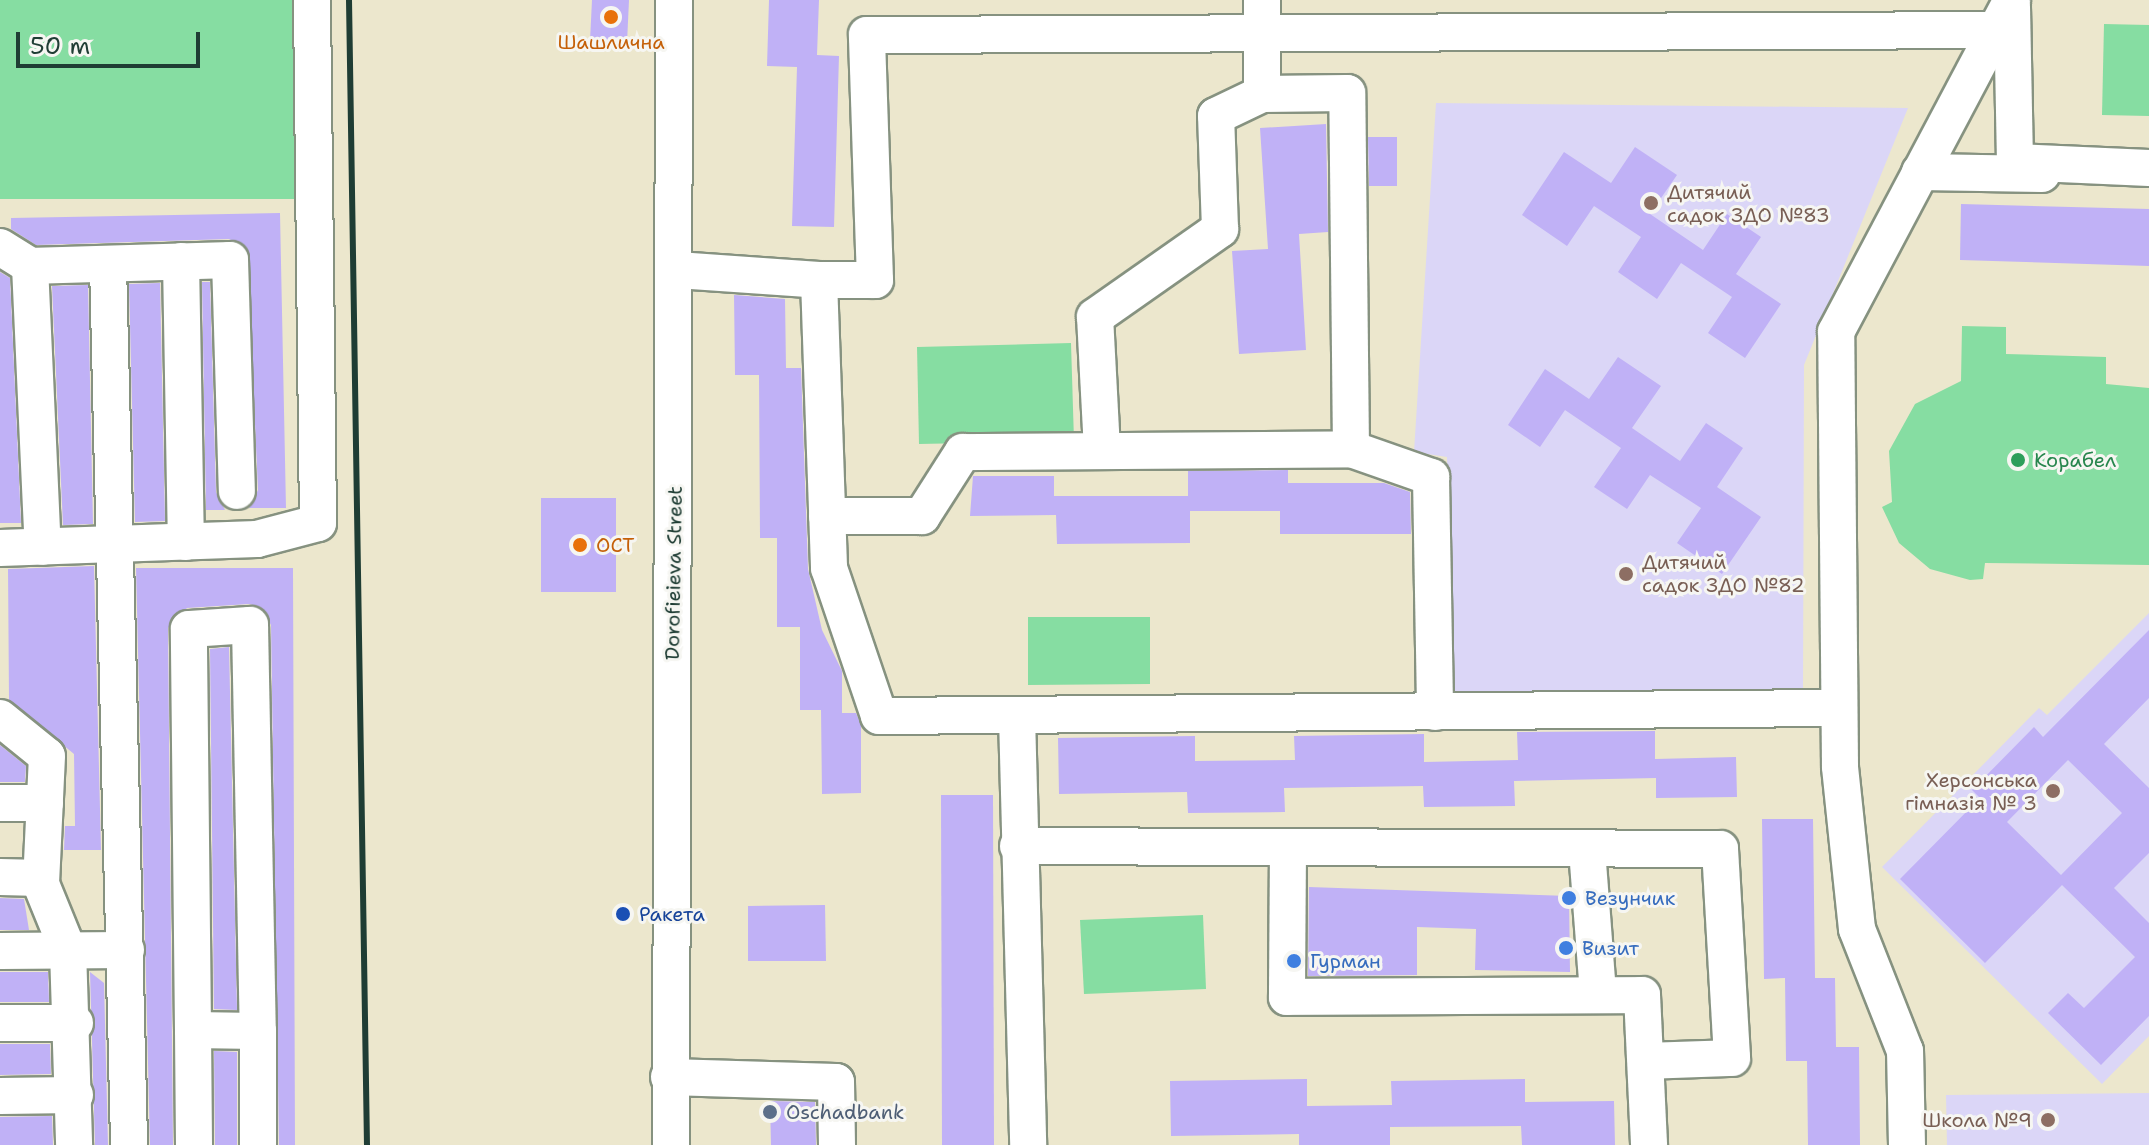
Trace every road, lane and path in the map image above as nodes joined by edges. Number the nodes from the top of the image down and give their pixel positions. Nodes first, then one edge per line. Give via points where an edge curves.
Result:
1 (312, 0) edge
2 (674, 0) edge
3 (2007, 11) edge
4 (1262, 17) edge
5 (1262, 94) junction
6 (2149, 168) edge
7 (1920, 172) junction
8 (2149, 175) edge
9 (15, 257) edge
10 (181, 261) junction
11 (108, 264) junction
12 (677, 270) junction
13 (819, 280) junction
14 (1351, 449) junction
15 (1102, 450) junction
16 (237, 491) dead end
17 (827, 516) junction
18 (186, 542) junction
19 (118, 544) junction
20 (43, 547) junction
21 (0, 548) edge
22 (1838, 708) junction
23 (1435, 712) junction
24 (1017, 716) junction
25 (5, 727) edge
26 (0, 803) edge
27 (45, 803) junction
28 (1018, 846) junction
29 (1288, 848) junction
30 (1587, 850) junction
31 (0, 877) edge
32 (41, 878) junction
33 (68, 950) junction
34 (126, 950) junction
35 (0, 951) edge
36 (1598, 994) junction
37 (0, 1023) edge
38 (75, 1023) junction
39 (193, 1030) junction
40 (258, 1031) junction
41 (1648, 1061) junction
42 (669, 1077) junction
43 (75, 1095) junction
44 (0, 1096) edge
45 (74, 1145) edge
46 (129, 1145) edge
47 (194, 1145) edge
48 (258, 1145) edge
49 (671, 1145) edge
50 (837, 1145) edge
51 (1028, 1145) edge
52 (1649, 1145) edge
53 (1907, 1145) edge

1 - 18 street via 318,523 257,539
2 - 12 street, Dorofieieva Street
3 - 4 street
3 - 6 street via 2015,162
3 - 7 street
4 - 5 street
4 - 13 street via 867,35 875,280
5 - 14 street via 1347,93
5 - 15 street via 1216,116 1220,229 1095,317
7 - 8 street
7 - 22 street via 1836,332
9 - 11 street
9 - 20 street
10 - 11 street
10 - 16 street via 230,260
10 - 18 street
11 - 19 street
12 - 13 street
12 - 42 street, Dorofieieva Street
13 - 17 street
14 - 15 street
14 - 23 street via 1431,477
15 - 17 street via 963,452 922,516
17 - 24 street via 829,568 879,716
18 - 19 street
19 - 20 street
19 - 34 street
20 - 21 street
22 - 23 street
22 - 53 street via 1857,929 1905,1051
23 - 24 street
24 - 28 street
25 - 27 street via 47,756
26 - 27 street
27 - 32 street
28 - 29 street
28 - 51 street
29 - 30 street
29 - 36 street via 1287,997
30 - 36 street
30 - 41 street via 1720,849 1732,1058
31 - 32 street
32 - 33 street
33 - 34 street
33 - 35 street
33 - 38 street
34 - 46 street
36 - 41 street via 1642,995
37 - 38 street
38 - 43 street
39 - 40 street
39 - 40 street via 189,629 250,625
39 - 47 street
40 - 48 street
41 - 52 street
42 - 49 street, Dorofieieva Street
42 - 50 street via 836,1082
43 - 44 street
43 - 45 street

